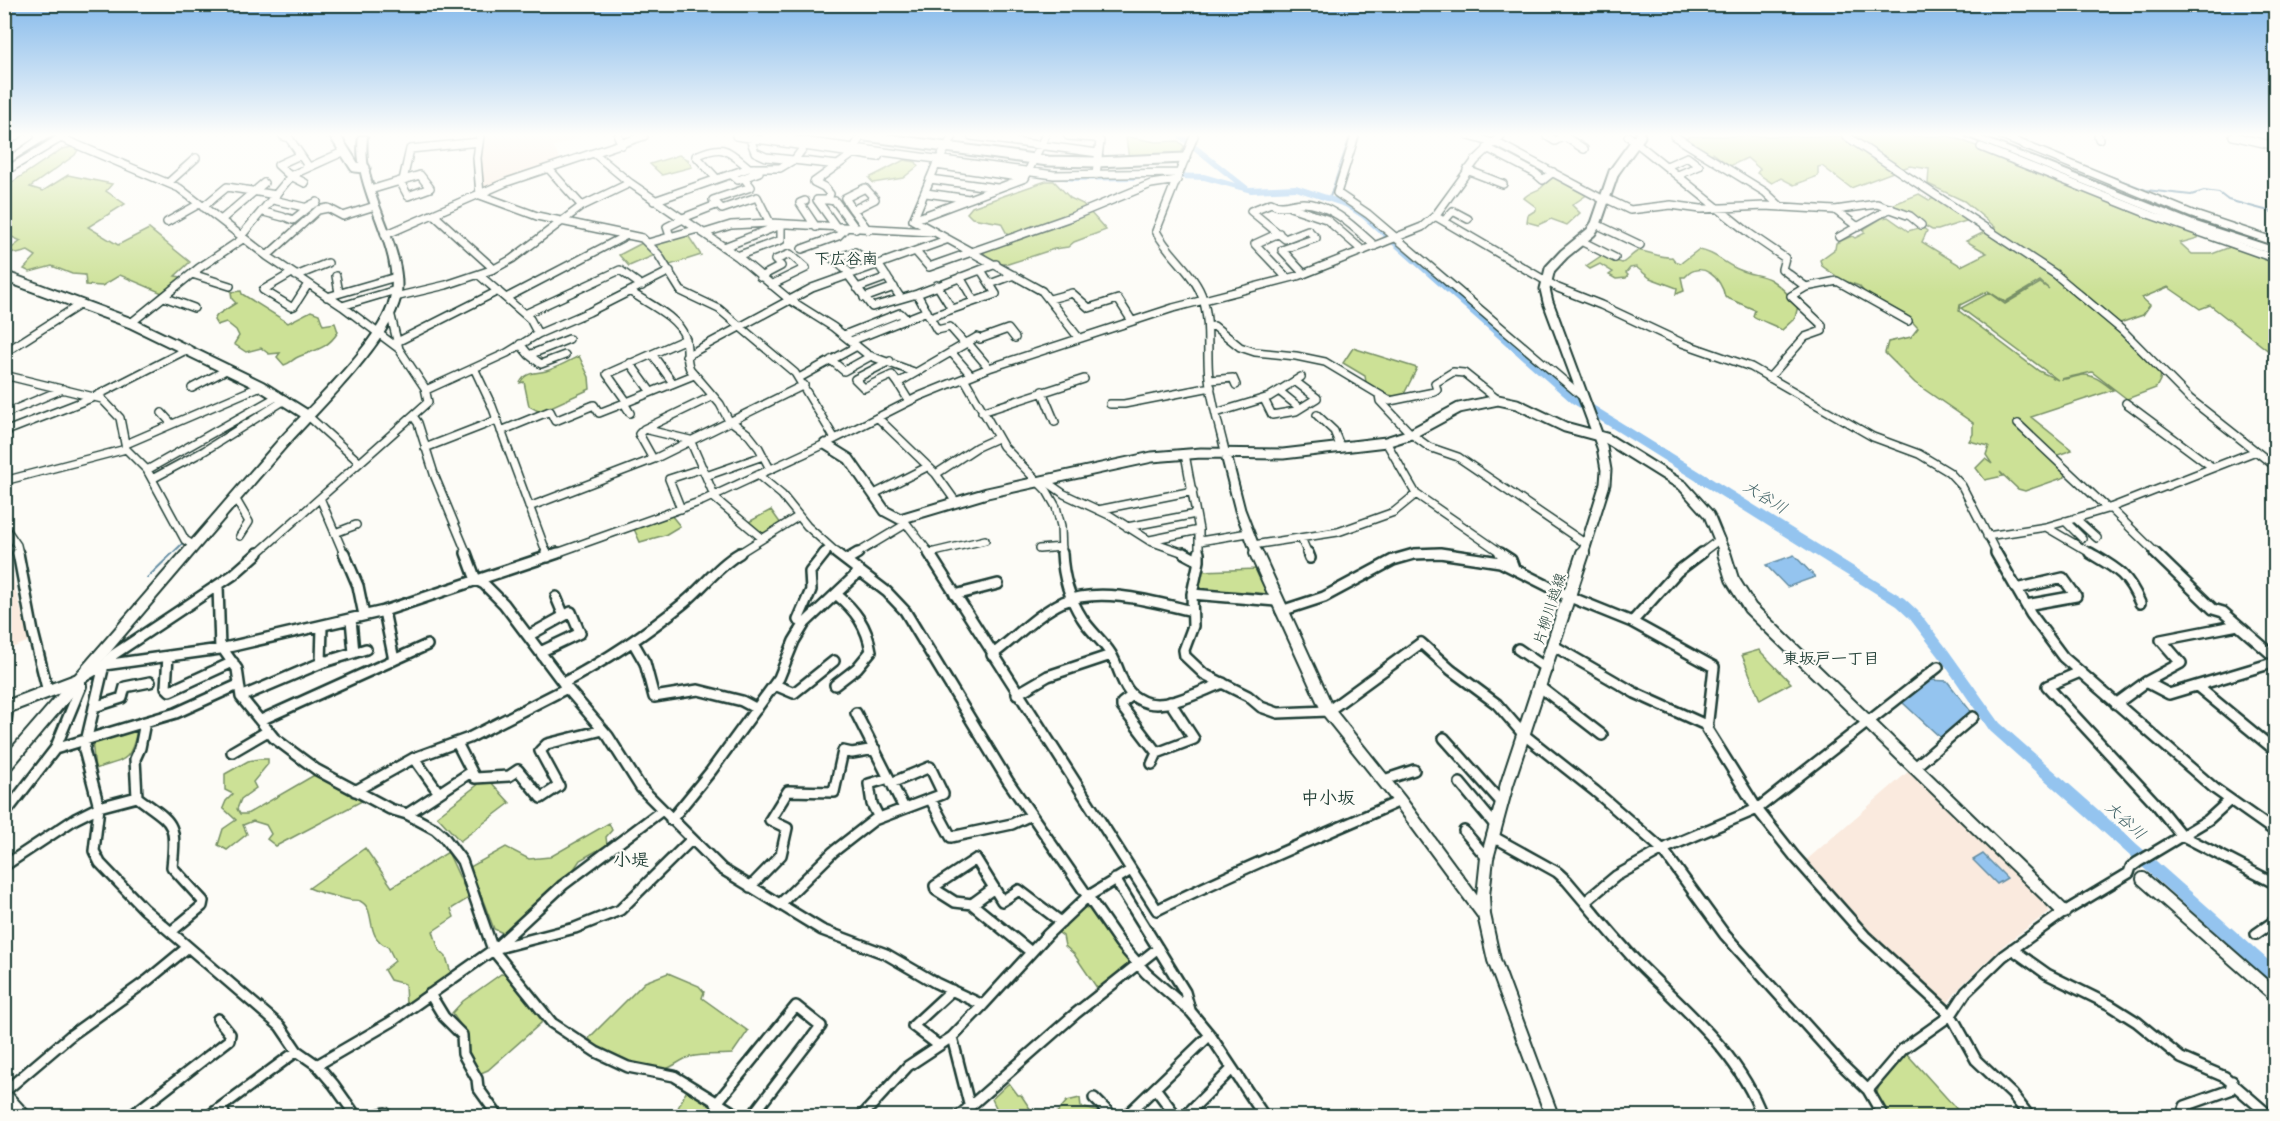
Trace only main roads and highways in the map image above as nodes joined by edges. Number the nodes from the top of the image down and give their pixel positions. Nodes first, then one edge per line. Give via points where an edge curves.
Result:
1 (370, 188) edge
2 (2100, 188) edge
3 (2113, 188) edge
4 (2276, 250) edge
5 (7, 762) edge

1 - 5 main road via 396,277 396,294 378,332
2 - 4 highway
3 - 4 highway

